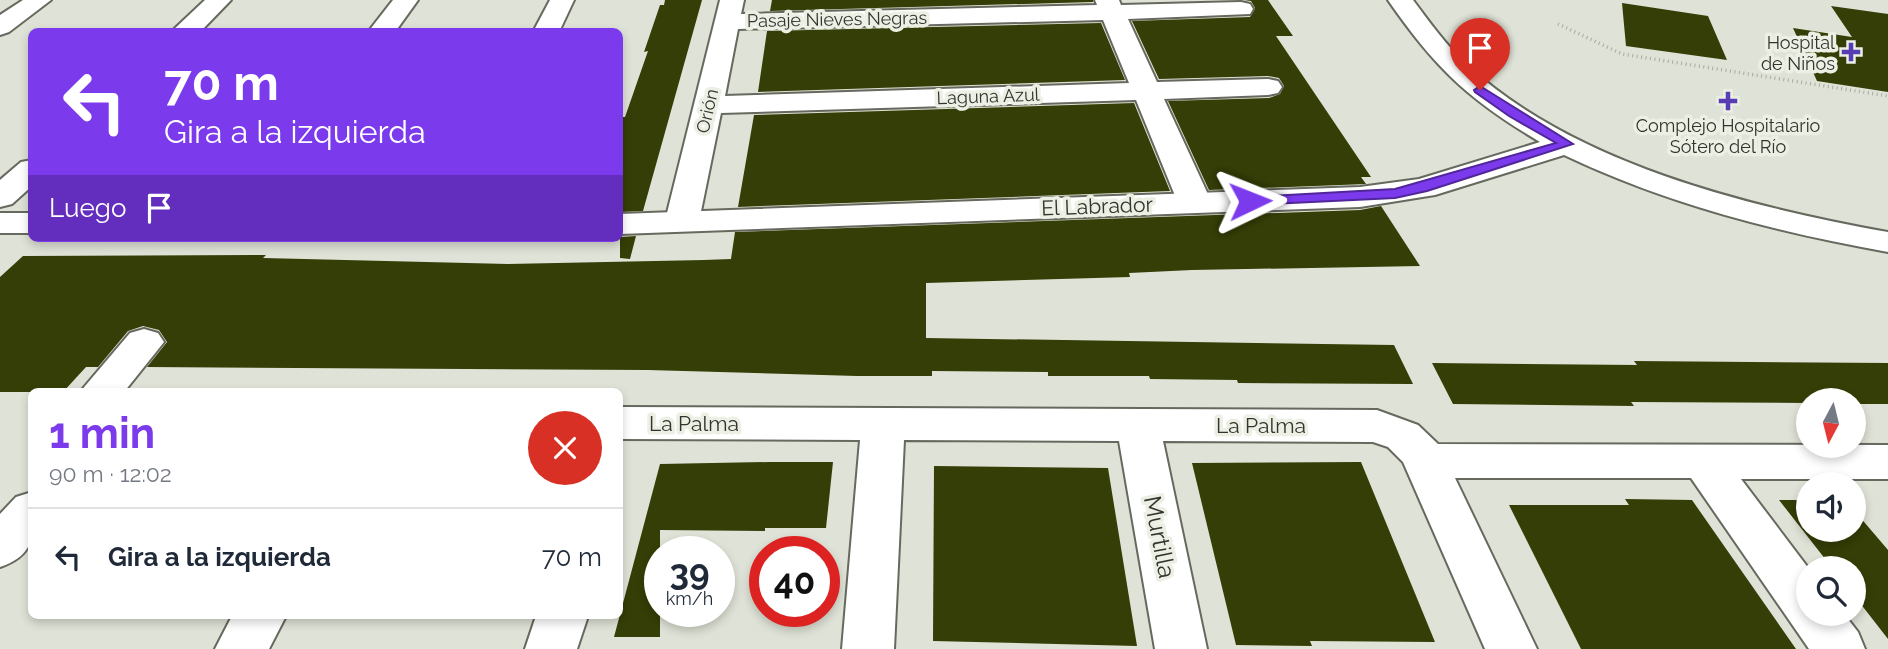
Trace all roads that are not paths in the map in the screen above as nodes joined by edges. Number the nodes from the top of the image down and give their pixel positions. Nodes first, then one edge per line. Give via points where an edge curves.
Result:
1 (39, 0) edge
2 (219, 0) edge
3 (406, 0) edge
4 (562, 0) edge
5 (1400, 0) edge
6 (1110, 6) edge
7 (1241, 9) dead end
8 (729, 11) edge
9 (0, 27) edge
10 (188, 28) edge
11 (384, 28) edge
12 (548, 28) edge
13 (1268, 87) dead end
14 (1147, 91) junction
15 (708, 105) junction
16 (1567, 144) junction
17 (28, 172) edge
18 (0, 197) edge
19 (1195, 203) junction
20 (682, 222) junction
21 (0, 223) edge
22 (28, 223) edge
23 (623, 224) edge
24 (1888, 242) edge
25 (144, 341) dead end
26 (104, 388) edge
27 (883, 424) junction
28 (1138, 424) junction
29 (623, 429) edge
30 (1424, 461) junction
31 (1888, 462) edge
32 (1712, 474) junction
33 (28, 515) edge
34 (0, 547) edge
35 (1796, 590) edge
36 (258, 619) edge
37 (561, 619) edge
38 (1823, 626) edge
39 (241, 649) edge
40 (551, 649) edge
41 (868, 649) edge
42 (1181, 649) edge
43 (1511, 649) edge
44 (1839, 649) edge

1 - 9 street
2 - 10 street
3 - 11 street
4 - 12 street
5 - 16 street via 1441,54 1468,80 1514,114
6 - 7 street, Pasaje Nieves Negras
6 - 8 street, Pasaje Nieves Negras
6 - 14 street
8 - 15 street, Orión
13 - 14 street, Laguna Azul
14 - 15 street, Laguna Azul
14 - 19 street
15 - 20 street, Orión
16 - 19 street, El Labrador via 1395,194
16 - 24 street via 1707,199 1808,227
17 - 18 street
19 - 20 street, El Labrador
20 - 23 street, El Labrador
21 - 22 street
25 - 26 street
27 - 28 street, La Palma
27 - 29 street, La Palma
27 - 41 street
28 - 30 street, La Palma via 1377,426 1403,436
28 - 42 street, Murtilla
30 - 32 street
30 - 43 street, La Palma
31 - 32 street
32 - 35 street
33 - 34 street
36 - 39 street
37 - 40 street
38 - 44 street

